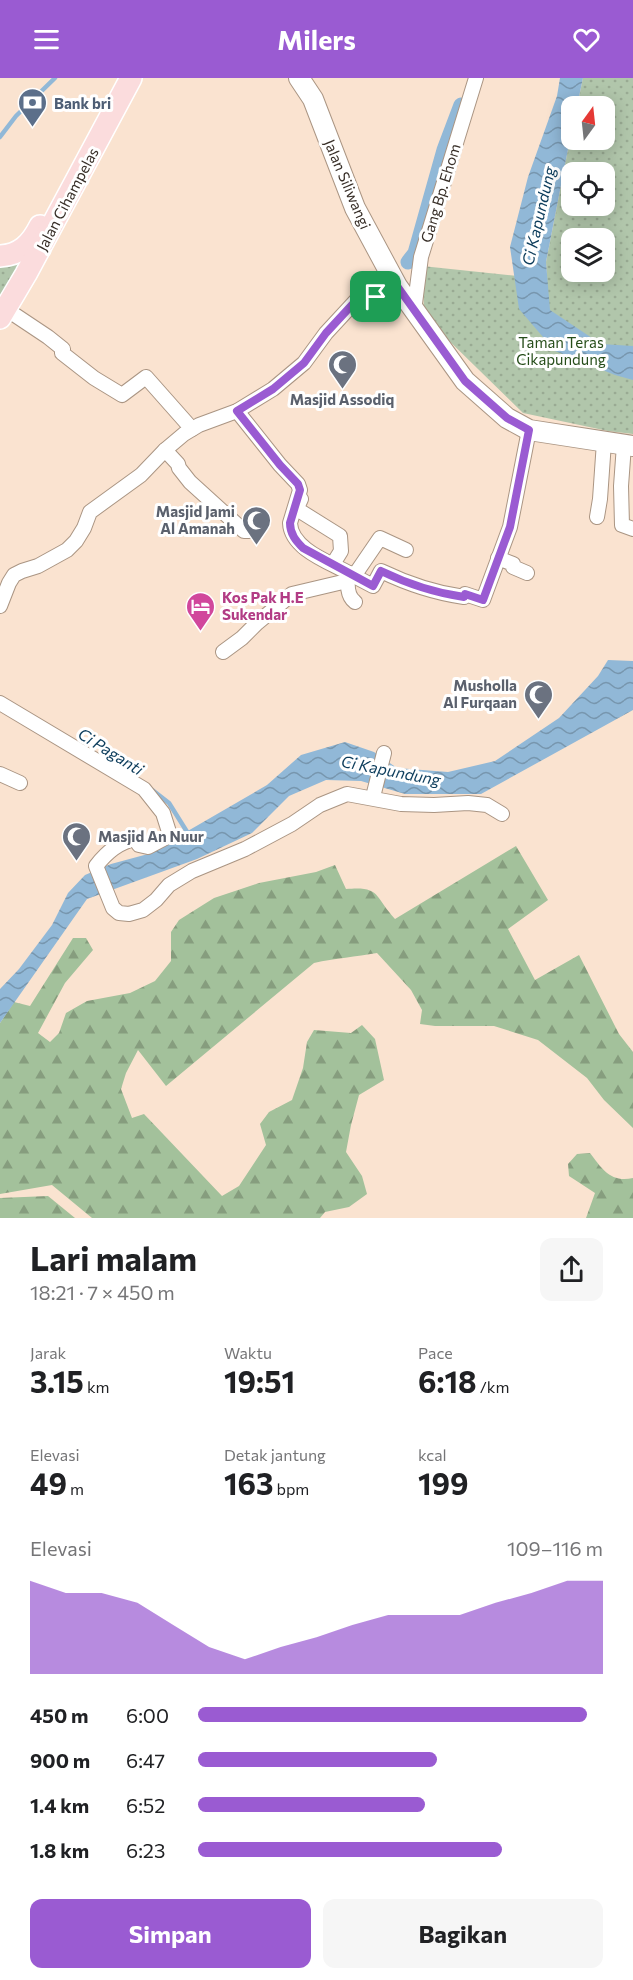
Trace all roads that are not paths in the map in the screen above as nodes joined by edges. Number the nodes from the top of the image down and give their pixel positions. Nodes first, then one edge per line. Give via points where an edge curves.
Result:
1 (118, 78) edge
2 (131, 78) edge
3 (299, 78) edge
4 (310, 78) edge
5 (476, 78) edge
6 (313, 99) junction
7 (0, 256) edge
8 (397, 286) junction
9 (414, 311) junction
10 (3, 313) edge
11 (237, 411) junction
12 (190, 426) junction
13 (529, 430) junction
14 (604, 442) junction
15 (629, 445) edge
16 (165, 450) junction
17 (304, 493) dead end
18 (597, 517) dead end
19 (633, 529) edge
20 (249, 531) dead end
21 (406, 550) dead end
22 (498, 558) junction
23 (333, 564) junction
24 (528, 573) dead end
25 (350, 577) junction
26 (355, 602) dead end
27 (0, 606) edge
28 (223, 652) dead end
29 (0, 703) edge
30 (384, 754) dead end
31 (0, 774) edge
32 (20, 783) dead end
33 (375, 793) junction
34 (502, 814) dead end

1 - 7 main road, Jalan Cihampelas via 33,239 22,250
2 - 10 main road, Jalan Cihampelas
3 - 6 main road, Jalan Siliwangi
4 - 6 main road, Jalan Siliwangi
5 - 9 street, Gang Bp. Ehom via 421,257
6 - 8 main road, Jalan Siliwangi via 355,208
8 - 9 main road, Jalan Siliwangi
8 - 11 street via 382,298 370,291 363,293 304,363 273,389
9 - 13 main road, Jalan Siliwangi via 465,381 507,418
10 - 12 street via 48,337 63,349 62,353 122,395 146,377
11 - 12 street
11 - 23 street via 298,484 300,490 290,523 296,540
12 - 16 street
13 - 14 main road, Jalan Siliwangi
13 - 22 street via 510,527
14 - 15 main road, Jalan Siliwangi
14 - 18 street
15 - 19 street via 621,486 622,525
16 - 20 street via 190,482 244,531
16 - 27 street via 141,476 90,512 67,550 14,575
17 - 23 street via 297,508 300,512 339,536 341,551
21 - 25 street via 380,538
22 - 24 street
22 - 25 street via 483,600 465,594 446,595 381,571 373,586
23 - 25 street
25 - 26 street via 349,593
25 - 28 street via 292,594
29 - 33 street via 146,786 163,813 167,837 148,847 139,845 135,839 119,844 103,856 96,869 113,908 119,913 143,910 169,885 192,871 253,845 320,805 347,794
30 - 33 street
31 - 32 street
33 - 34 street via 401,804 468,803 487,805

